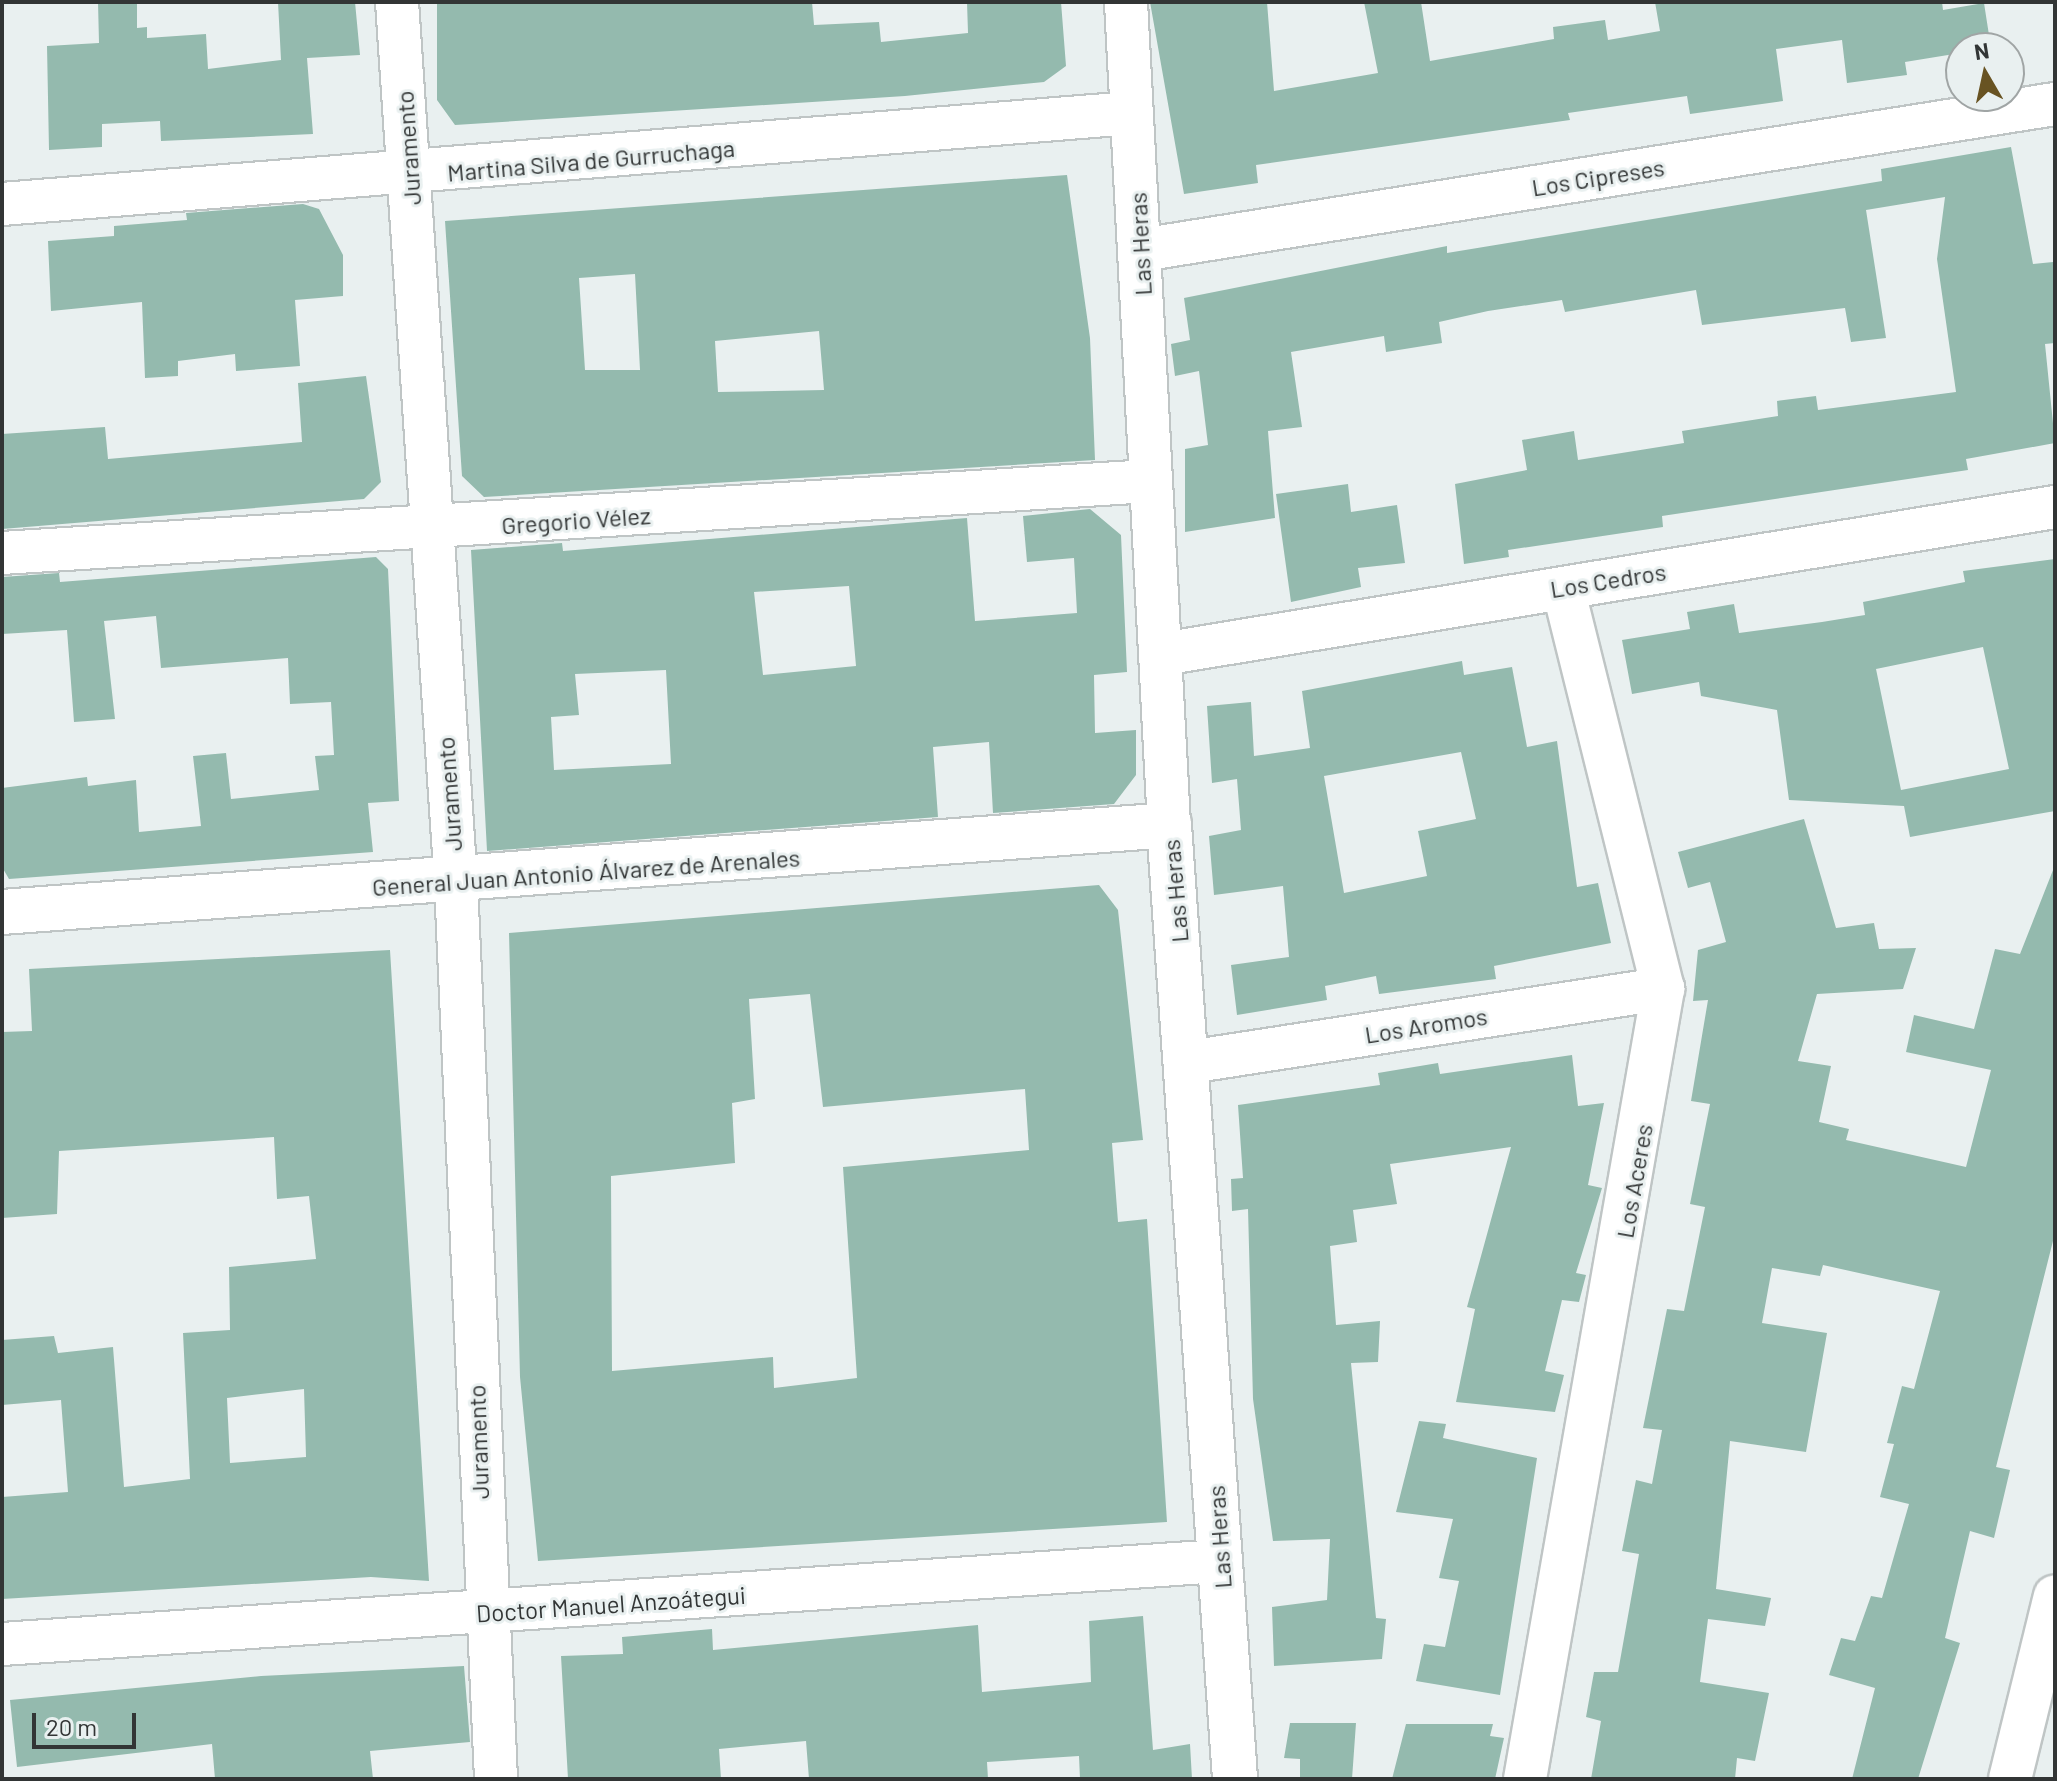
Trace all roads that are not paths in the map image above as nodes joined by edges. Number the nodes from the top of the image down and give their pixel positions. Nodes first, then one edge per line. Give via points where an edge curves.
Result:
1 (397, 2) edge
2 (1126, 2) edge
3 (2055, 104) edge
4 (1131, 113) junction
5 (410, 176) junction
6 (2, 204) edge
7 (1141, 250) junction
8 (1149, 481) junction
9 (2055, 507) edge
10 (430, 530) junction
11 (2, 553) edge
12 (1563, 588) junction
13 (1162, 654) junction
14 (1169, 825) junction
15 (456, 884) junction
16 (2, 912) edge
17 (1663, 989) junction
18 (1189, 1062) junction
19 (1221, 1561) junction
20 (2055, 1596) edge
21 (484, 1613) junction
22 (2, 1644) edge
23 (496, 1779) edge
24 (1235, 1779) edge
25 (1525, 1779) edge
26 (2010, 1779) edge

1 - 5 street, Juramento
2 - 4 street, Las Heras
3 - 7 street, Los Cipreses
4 - 5 street, Martina Silva de Gurruchaga
4 - 7 street, Las Heras
5 - 6 street, Martina Silva de Gurruchaga
5 - 10 street, Juramento
7 - 8 street, Las Heras
8 - 10 street, Gregorio Vélez
8 - 13 street, Las Heras
9 - 12 street, Los Cedros
10 - 11 street, Gregorio Vélez
10 - 15 street, Juramento
12 - 13 street, Los Cedros
12 - 17 street, Los Aceres
13 - 14 street, Las Heras
14 - 15 street, General Juan Antonio Álvarez de Arenales
14 - 18 street, Las Heras
15 - 16 street, General Juan Antonio Álvarez de Arenales
15 - 21 street, Juramento
17 - 18 street, Los Aromos
17 - 25 street, Los Aceres
18 - 19 street, Las Heras
19 - 21 street, Doctor Manuel Anzoátegui
19 - 24 street, Las Heras
20 - 26 street
21 - 22 street, Doctor Manuel Anzoátegui
21 - 23 street, Juramento

